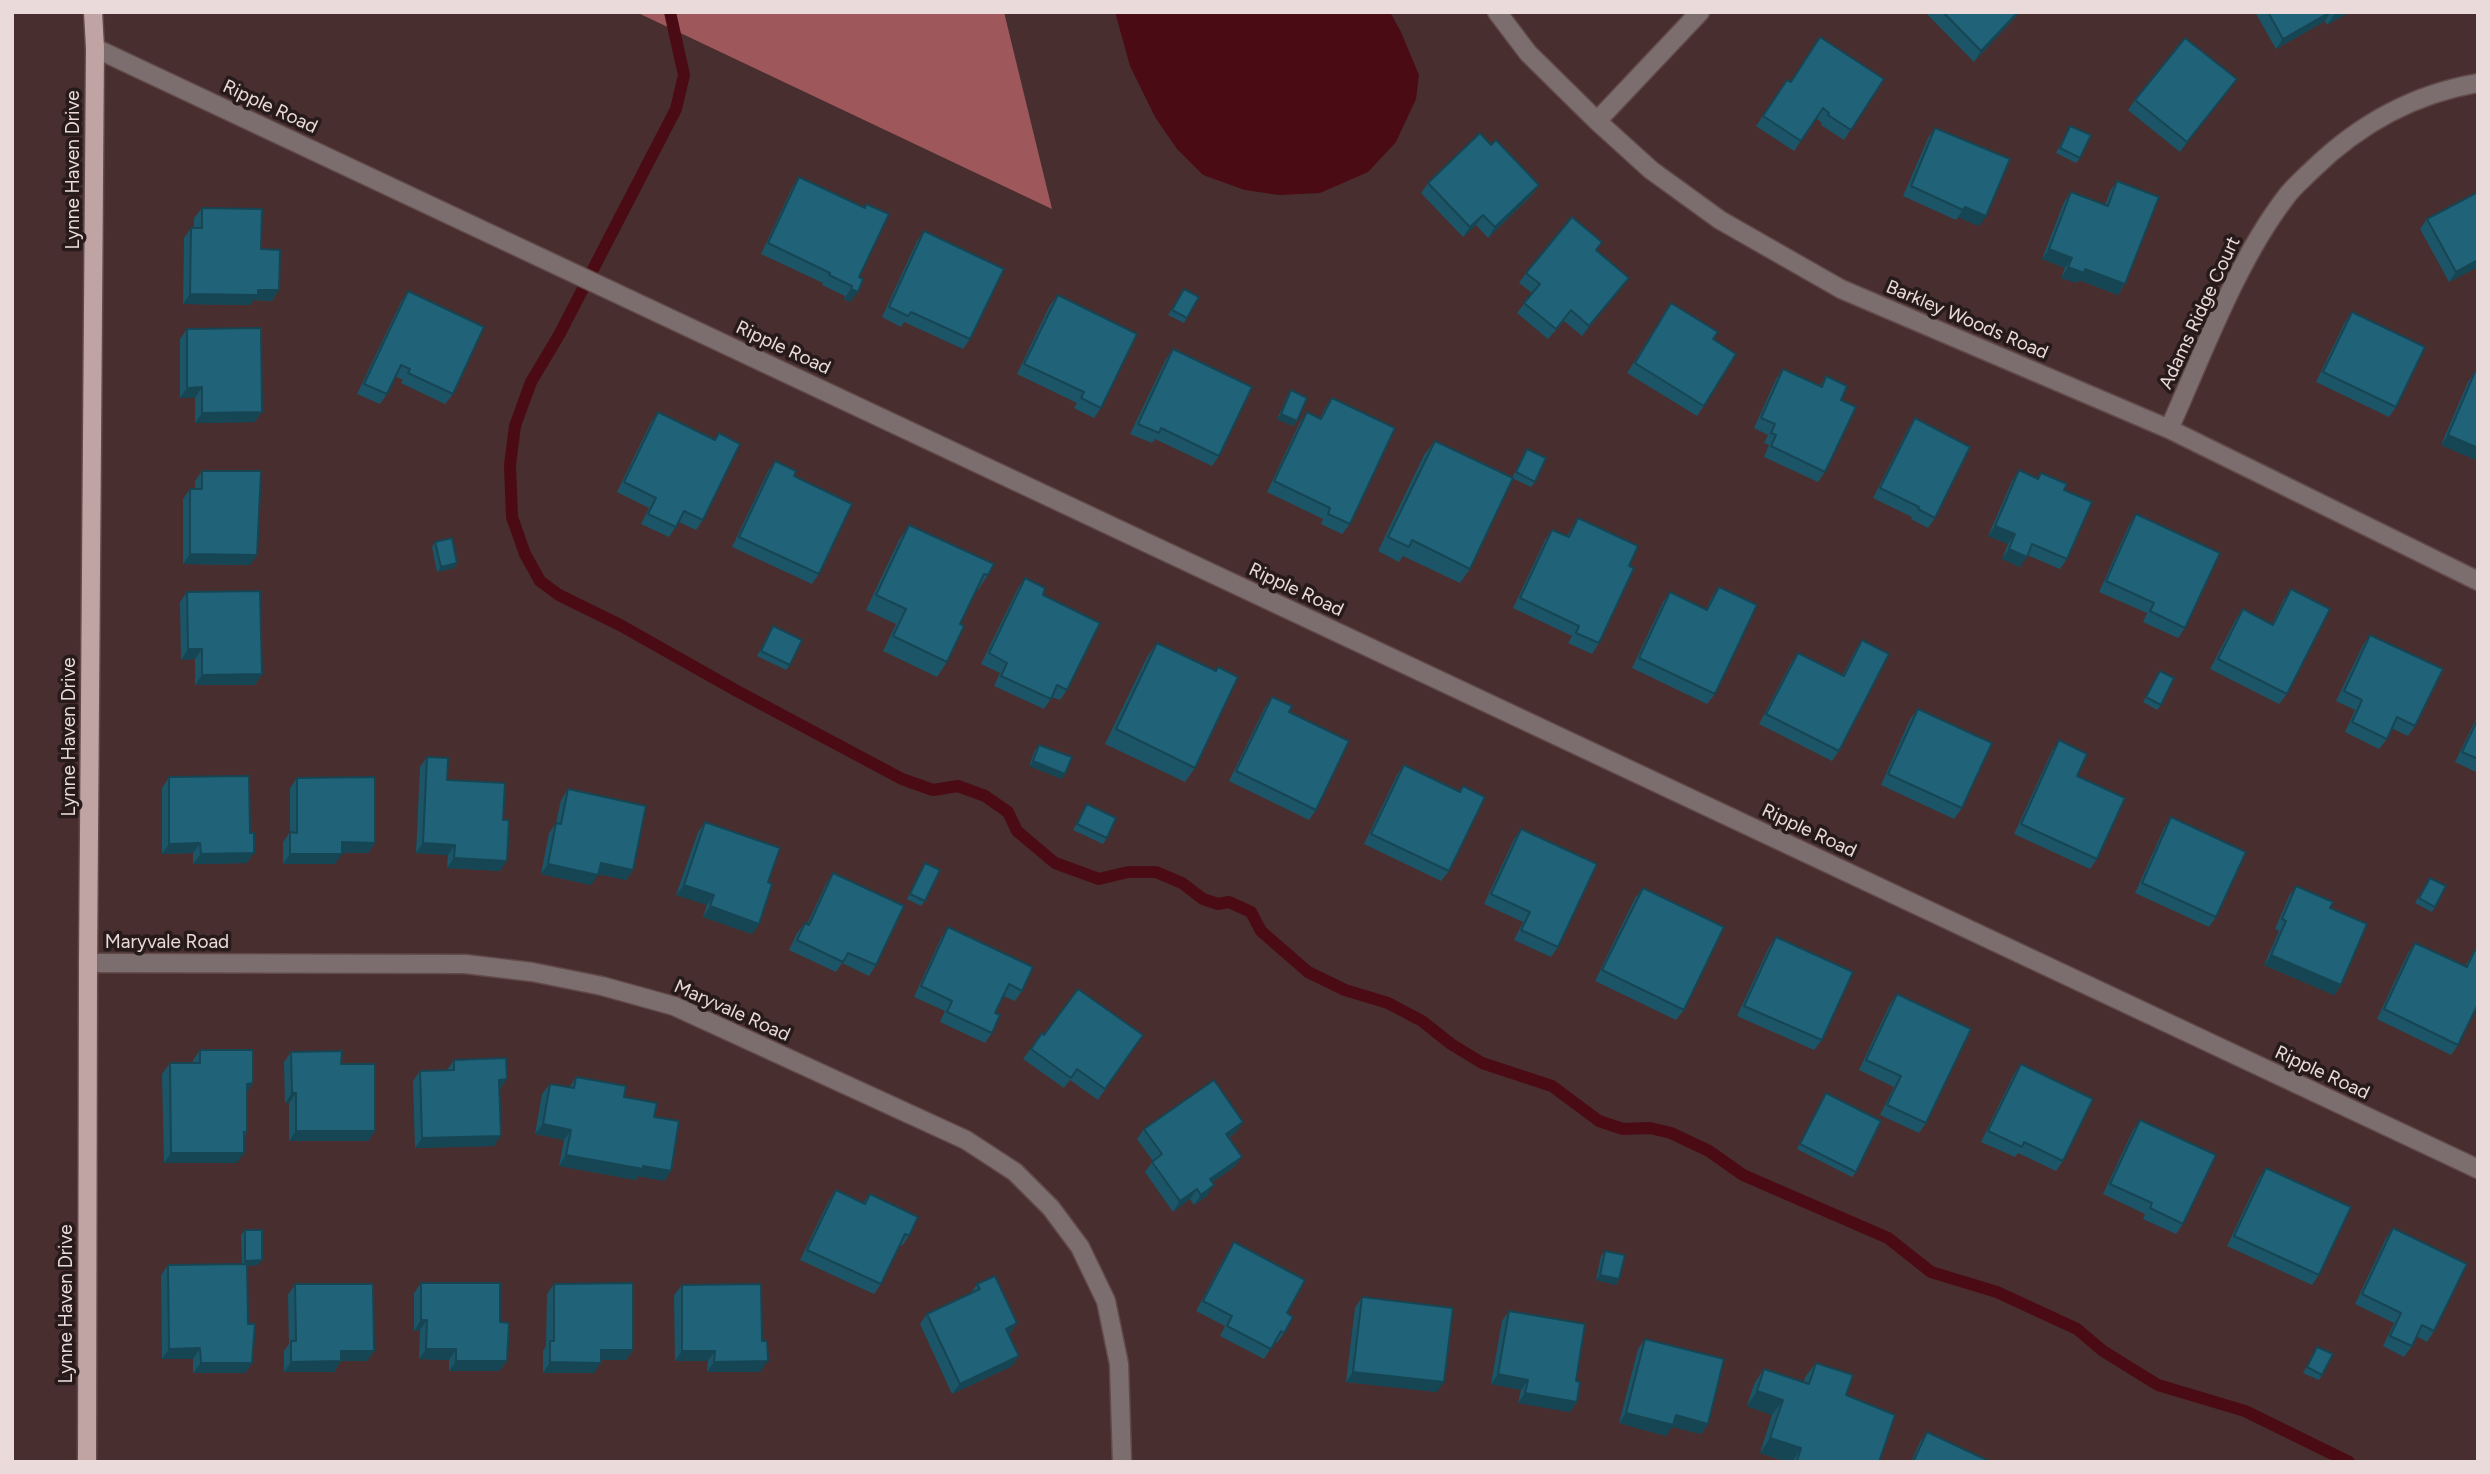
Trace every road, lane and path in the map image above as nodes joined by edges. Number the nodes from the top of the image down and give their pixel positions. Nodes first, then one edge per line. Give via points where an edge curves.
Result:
1 (93, 12) edge
2 (1497, 12) edge
3 (1700, 12) edge
4 (95, 48) junction
5 (2478, 83) edge
6 (1597, 121) junction
7 (2169, 429) junction
8 (2478, 581) edge
9 (88, 963) junction
10 (2478, 1170) edge
11 (87, 1462) edge
12 (1122, 1462) edge

1 - 4 main road, Lynne Haven Drive
2 - 6 street, Barkley Woods Road via 1528,53
3 - 6 street
4 - 9 main road, Lynne Haven Drive
4 - 10 street, Ripple Road
5 - 7 street, Adams Ridge Court via 2449,88 2390,111 2337,146 2287,195 2249,253
6 - 7 street, Barkley Woods Road via 1651,170 1720,220 1841,289
7 - 8 street, Barkley Woods Road
9 - 11 main road, Lynne Haven Drive
9 - 12 street, Maryvale Road via 465,964 578,981 674,1006 966,1140 1015,1172 1051,1208 1080,1247 1106,1301 1119,1364

